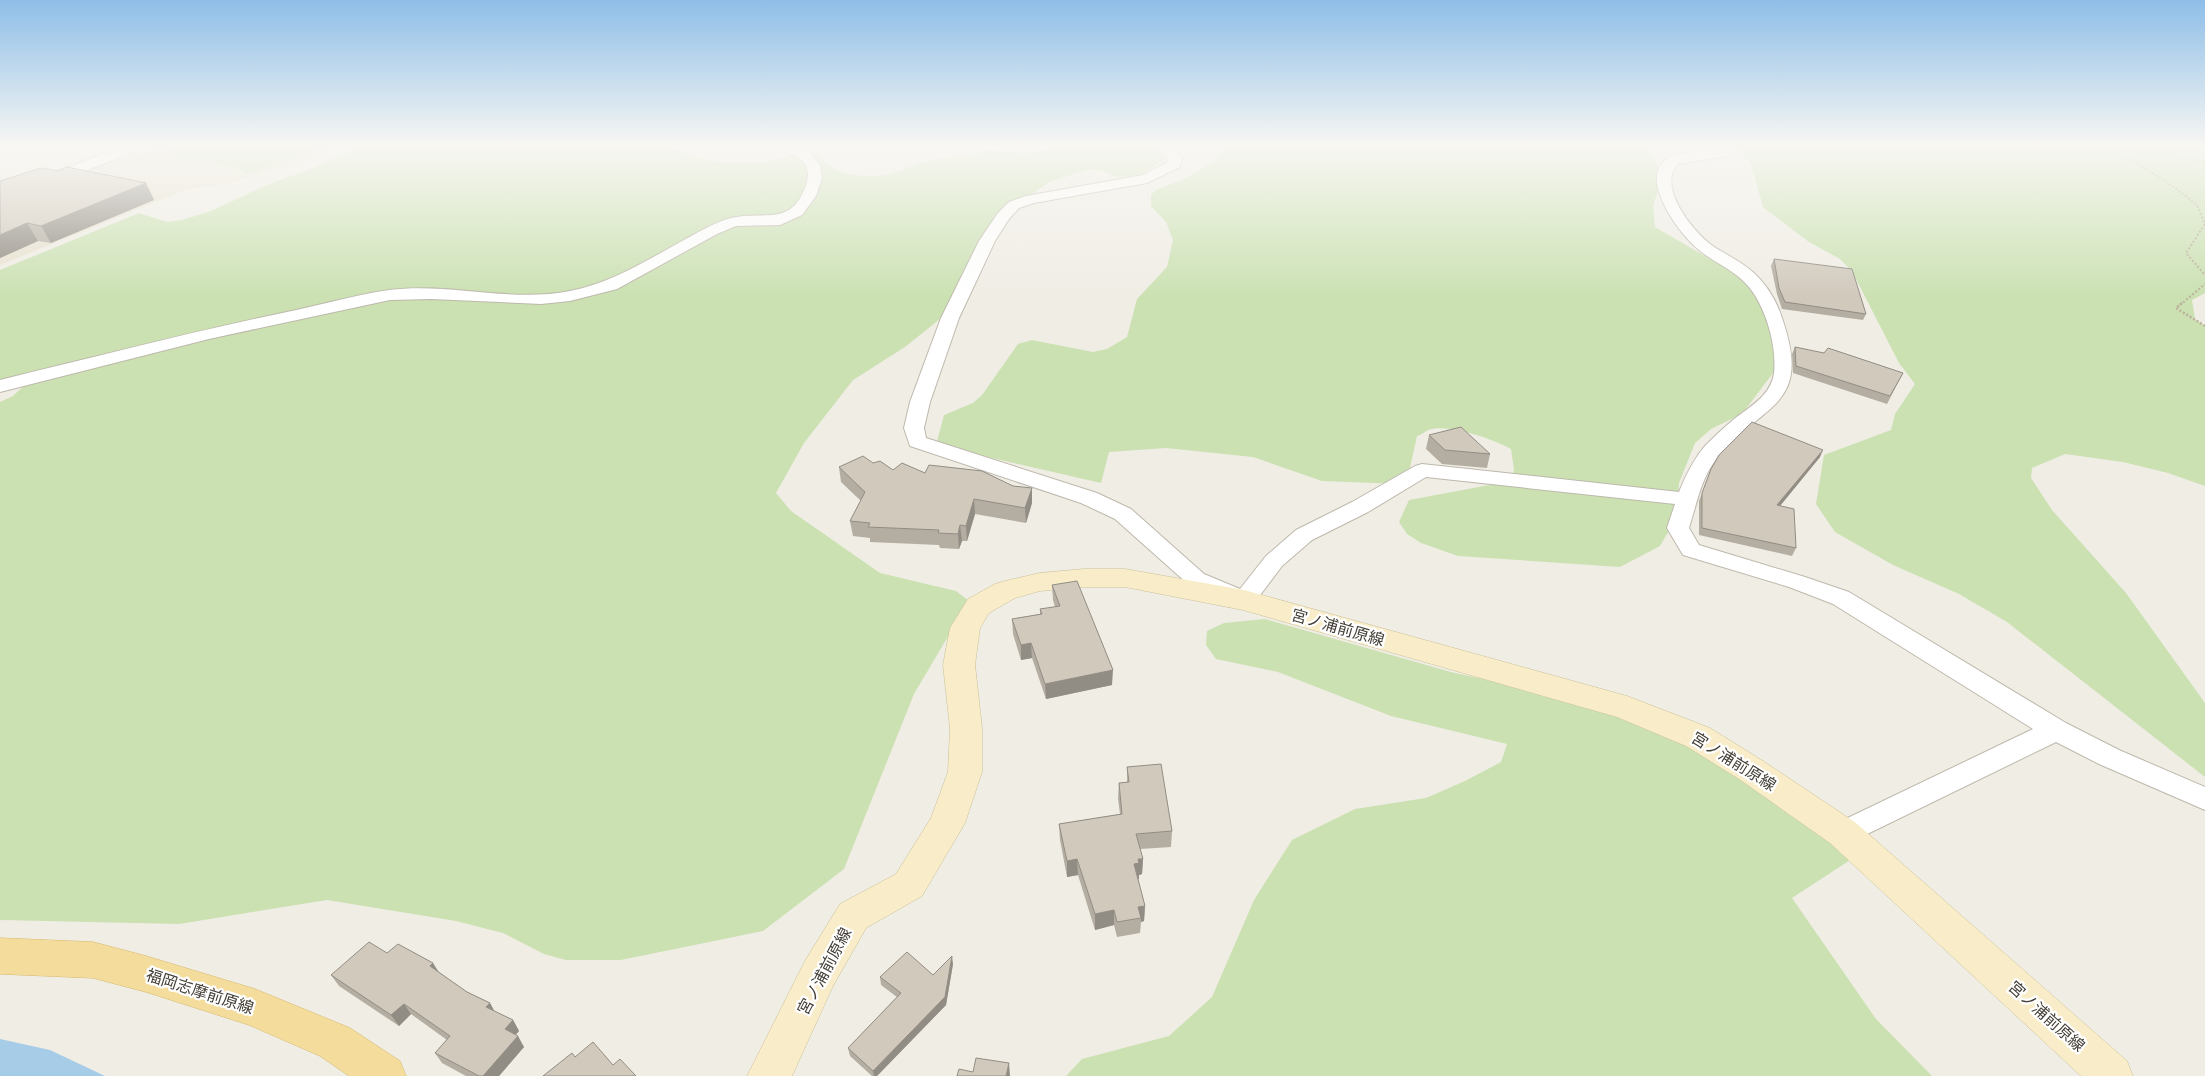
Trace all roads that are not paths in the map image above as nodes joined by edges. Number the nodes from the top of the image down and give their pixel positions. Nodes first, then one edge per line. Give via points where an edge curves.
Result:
1 (809, 196) edge
2 (1047, 196) edge
3 (1667, 196) edge
4 (0, 386) edge
5 (1687, 499) junction
6 (1244, 600) junction
7 (2056, 730) junction
8 (2205, 799) edge
9 (1844, 833) junction
10 (0, 956) edge
11 (385, 1076) edge
12 (768, 1076) edge
13 (2112, 1076) edge

1 - 4 street via 797,212 780,220 734,222 611,285 570,296 541,299 390,295 208,334
2 - 6 street via 1014,205 987,241 950,318 920,402 914,428 917,442 1089,498 1123,514 1196,579
3 - 5 street via 1684,225 1699,242 1755,283 1770,308 1782,354 1782,380 1776,391 1705,459
5 - 6 street via 1422,470 1304,535 1274,561
5 - 7 street via 1678,528 1691,550 1841,598
6 - 9 main road, 宮ノ浦前原線 via 1627,708 1698,737
6 - 12 main road, 宮ノ浦前原線 via 1125,578 1084,578 1040,582 1005,591 978,606 965,628 959,665 966,728 965,772 947,823 909,885 853,916 819,974
7 - 8 street via 2108,757
7 - 9 street
9 - 13 main road, 宮ノ浦前原線
10 - 11 main road, 福岡志摩前原線 via 93,960 146,974 264,1012 335,1042

